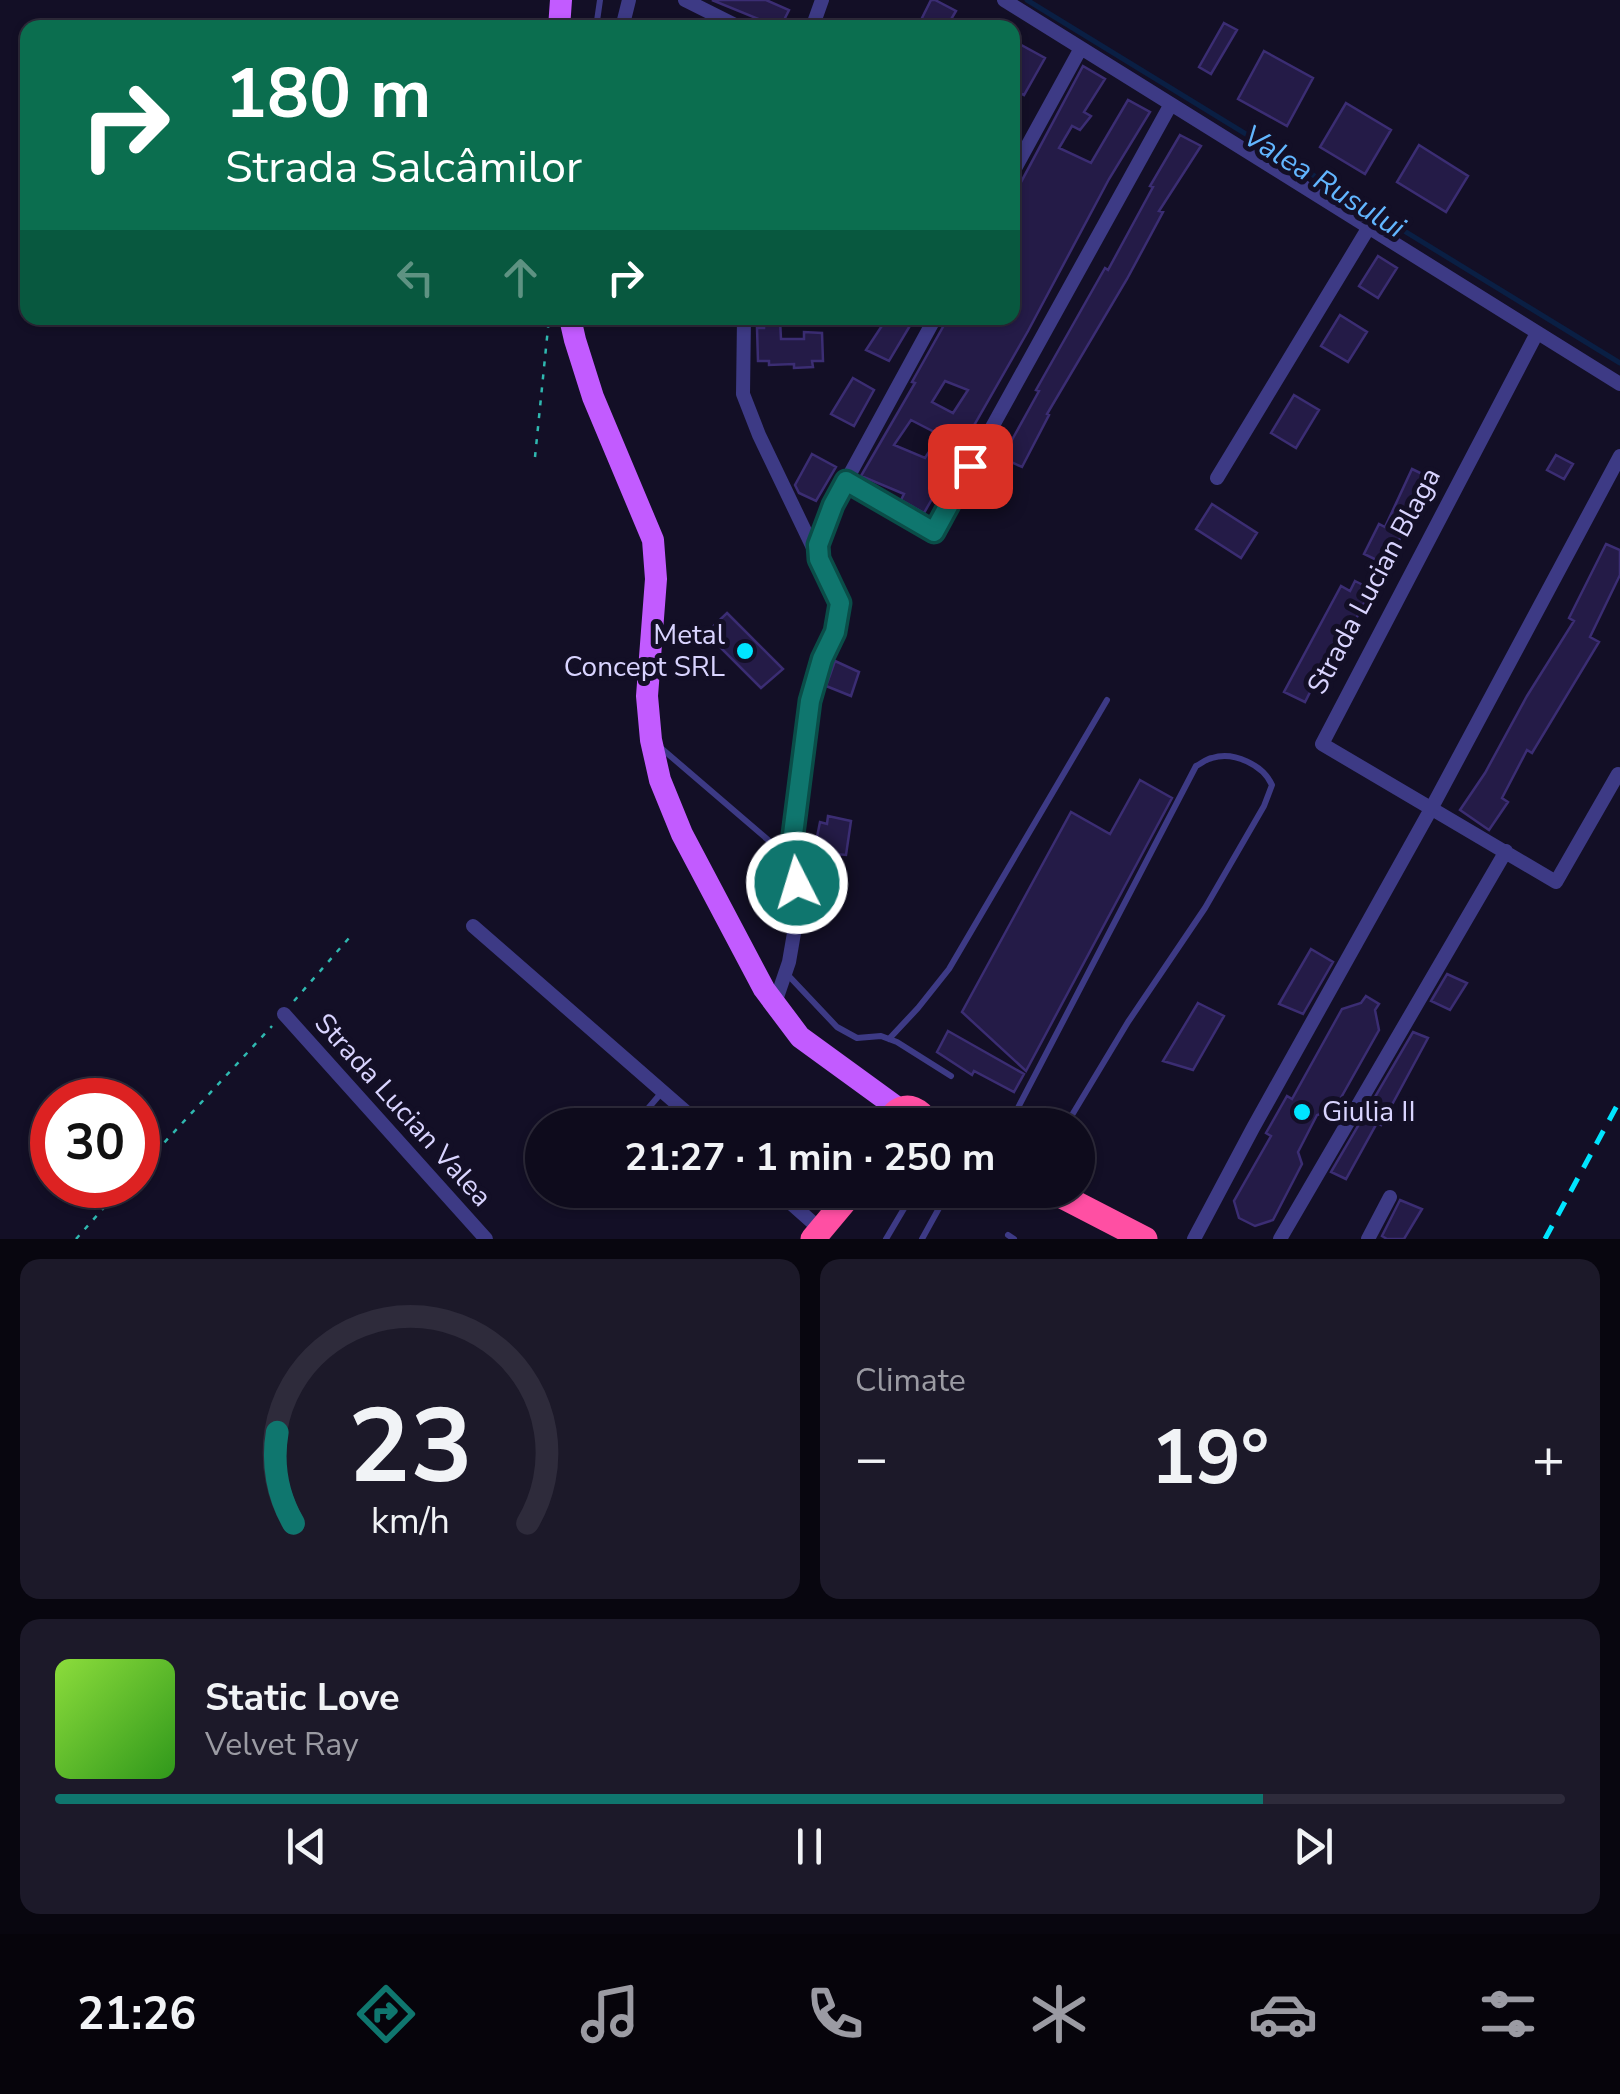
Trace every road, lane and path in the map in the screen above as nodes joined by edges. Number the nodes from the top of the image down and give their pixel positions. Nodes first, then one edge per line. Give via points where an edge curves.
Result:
1 (685, 0) edge
2 (1004, 0) edge
3 (725, 20) edge
4 (1081, 48) junction
5 (1171, 104) junction
6 (1020, 159) edge
7 (1368, 227) junction
8 (548, 325) edge
9 (571, 325) edge
10 (744, 325) edge
11 (931, 325) edge
12 (1537, 332) junction
13 (1620, 384) edge
14 (1620, 456) edge
15 (535, 457) dead end
16 (1216, 478) dead end
17 (846, 481) junction
18 (819, 559) junction
19 (1107, 700) dead end
20 (652, 740) junction
21 (1618, 774) edge
22 (1431, 809) junction
23 (1506, 850) junction
24 (790, 858) junction
25 (473, 926) dead end
26 (349, 938) dead end
27 (786, 972) junction
28 (775, 1003) junction
29 (284, 1014) junction
30 (889, 1039) junction
31 (951, 1076) dead end
32 (663, 1092) junction
33 (649, 1108) edge
34 (682, 1108) edge
35 (887, 1108) edge
36 (1018, 1108) edge
37 (1076, 1108) edge
38 (160, 1147) edge
39 (1390, 1197) dead end
40 (104, 1208) edge
41 (793, 1208) edge
42 (839, 1208) edge
43 (904, 1208) edge
44 (939, 1208) edge
45 (1085, 1208) edge
46 (817, 1234) edge
47 (76, 1239) edge
48 (485, 1239) edge
49 (886, 1239) edge
50 (922, 1239) edge
51 (1145, 1239) edge
52 (1194, 1239) edge
53 (1280, 1239) edge
54 (1368, 1239) edge

1 - 3 street
2 - 4 street
4 - 5 street
4 - 6 street
5 - 7 street
5 - 17 street via 934,532
7 - 12 street
7 - 16 street
8 - 15 path
9 - 20 main road via 593,397 653,540 647,696
10 - 18 street via 743,394
11 - 17 street
12 - 13 street
12 - 22 street, Strada Lucian Blaga via 1322,744
14 - 22 street
17 - 18 street via 818,545
18 - 24 street via 840,603 810,701
19 - 30 lane via 949,969
20 - 24 lane
20 - 28 main road via 682,834
21 - 23 street, Strada Lucian Blaga via 1556,882
22 - 23 street, Strada Lucian Blaga
22 - 52 street
23 - 53 street
24 - 27 street via 798,904
25 - 32 street
26 - 29 path
27 - 28 street
27 - 30 lane via 837,1027 857,1038
28 - 35 main road via 800,1037 877,1093
29 - 38 path
29 - 48 street, Strada Lucian Valea
30 - 31 lane
32 - 33 lane
32 - 34 street
36 - 37 lane via 1196,766 1214,756 1243,760 1266,772 1272,785 1264,806
39 - 54 street
40 - 47 path
41 - 46 street
42 - 46 highway
43 - 49 lane
44 - 50 lane
45 - 51 highway

